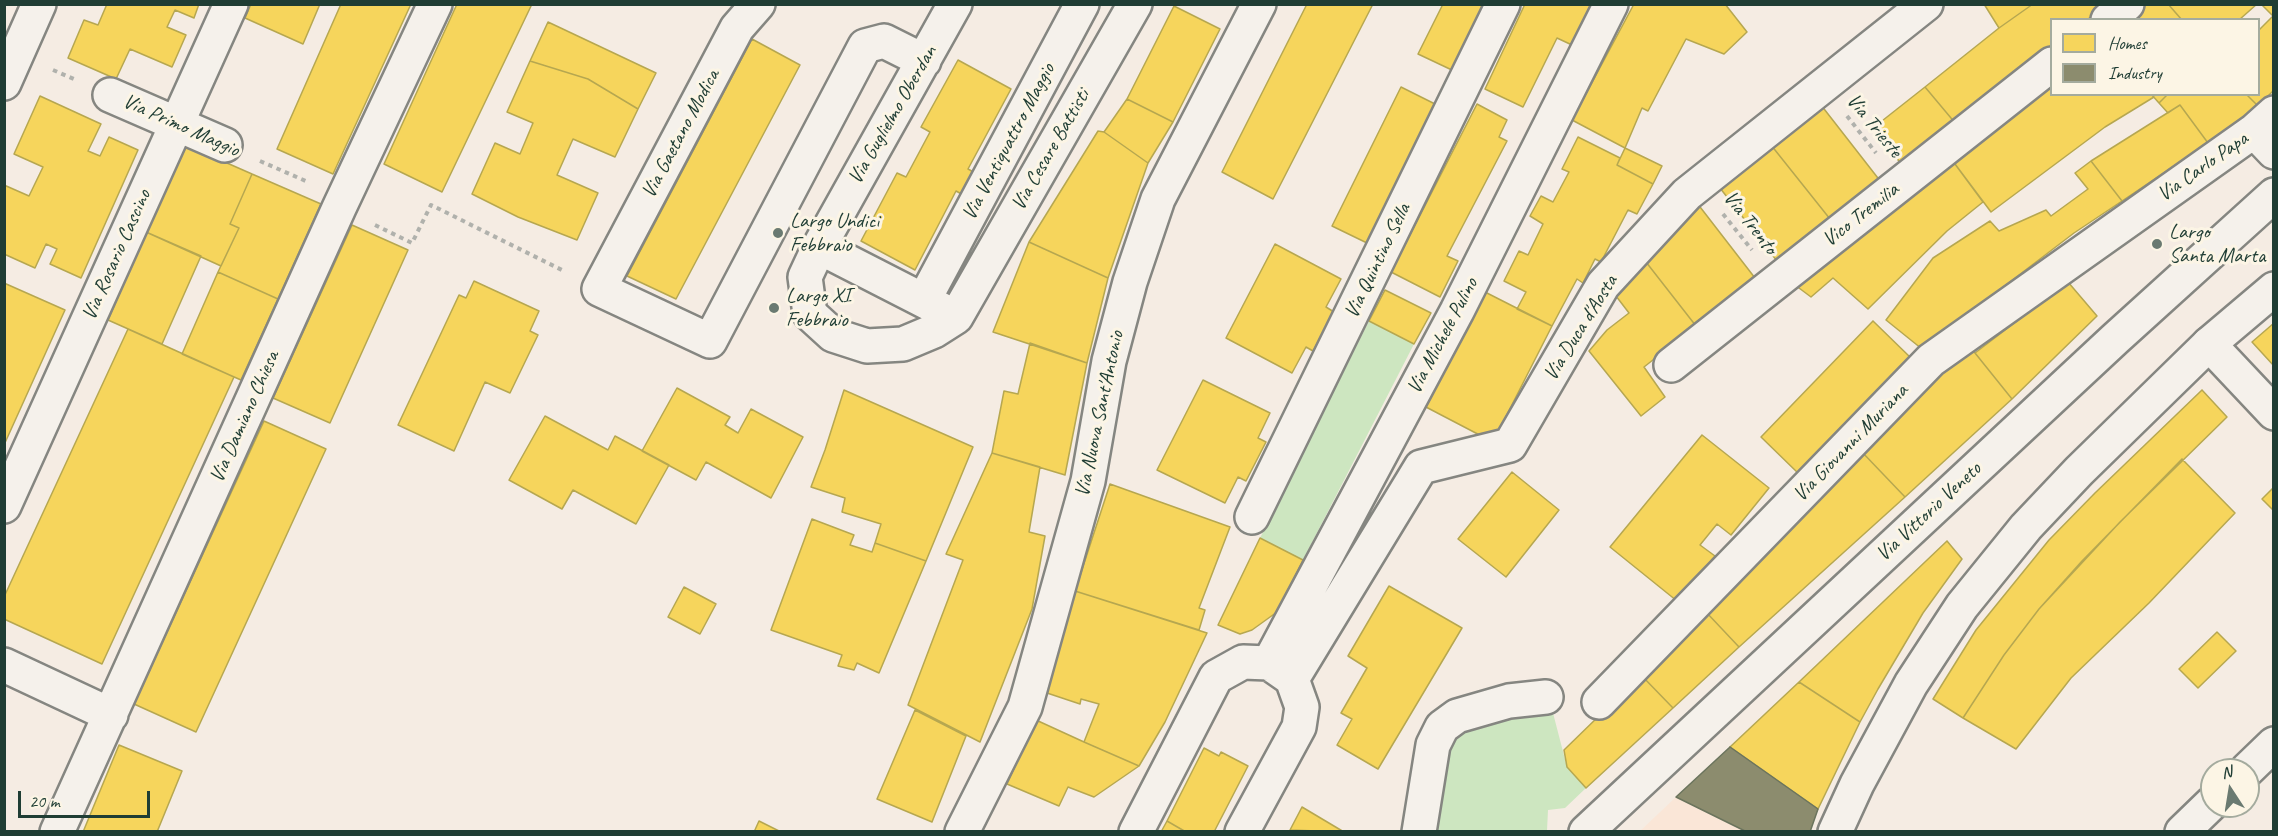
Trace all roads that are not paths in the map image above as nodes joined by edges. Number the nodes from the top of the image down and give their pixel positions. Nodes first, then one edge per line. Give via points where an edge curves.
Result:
1 (39, 4) edge
2 (231, 4) edge
3 (435, 4) edge
4 (758, 4) edge
5 (955, 4) edge
6 (1082, 4) edge
7 (1135, 4) edge
8 (1259, 4) edge
9 (1503, 4) edge
10 (1611, 4) edge
11 (1926, 4) edge
12 (924, 61) junction
13 (2050, 66) edge
14 (11, 69) edge
15 (110, 95) road end
16 (176, 124) junction
17 (2267, 132) edge
18 (225, 146) road end
19 (2274, 195) edge
20 (2131, 218) joint
21 (824, 236) junction
22 (2274, 289) edge
23 (930, 290) junction
24 (962, 307) junction
25 (2209, 344) junction
26 (1671, 365) dead end
27 (2274, 413) edge
28 (4, 506) edge
29 (1252, 517) dead end
30 (4, 665) edge
31 (1280, 671) junction
32 (1546, 697) dead end
33 (1599, 702) dead end
34 (111, 715) junction
35 (2274, 744) edge
36 (2259, 758) edge
37 (2200, 814) edge
38 (57, 831) edge
39 (962, 831) edge
40 (1136, 831) edge
41 (1242, 831) edge
42 (1419, 831) edge
43 (1586, 831) edge
44 (1835, 831) edge
45 (2181, 831) edge

1 - 14 street
2 - 16 street, Via Rosario Cascino
3 - 34 street, Via Damiano Chiesa
4 - 12 street, Via Gaetano Modica via 737,28 599,289 710,341 865,46 884,41
5 - 12 street, Via Guglielmo Oberdan
6 - 23 street, Via Ventiquattro Maggio
7 - 24 street, Via Cesare Battisti
8 - 39 street, Via Nuova Sant'Antonio via 1158,199 1109,361 1088,481 1025,708
9 - 29 street, Via Quintino Sella
10 - 31 street, Via Michele Pulino
11 - 31 street, Via Duca d'Aosta via 1687,194 1603,285 1510,445 1421,467
12 - 21 street, Via Guglielmo Oberdan
13 - 26 street, Vico Tremilia
15 - 16 street, Via Primo Maggio
16 - 18 street, Via Primo Maggio
16 - 28 street, Via Rosario Cascino
17 - 20 street, Via Carlo Papa
19 - 43 street, Via Vittorio Veneto
20 - 33 street, Via Giovanni Muriana via 1931,360
21 - 23 street
21 - 24 street, Via Guglielmo Oberdan via 805,276 810,314 833,335 867,346 903,344 934,331
22 - 25 street
23 - 24 street
25 - 27 street
25 - 44 street via 2079,471 1962,606 1911,684
30 - 34 street
31 - 40 street via 1243,662 1216,677
31 - 41 street via 1302,707 1299,727
32 - 42 street via 1488,707 1457,716 1442,727 1433,745
34 - 38 street, Via Damiano Chiesa
35 - 36 street
37 - 45 street

